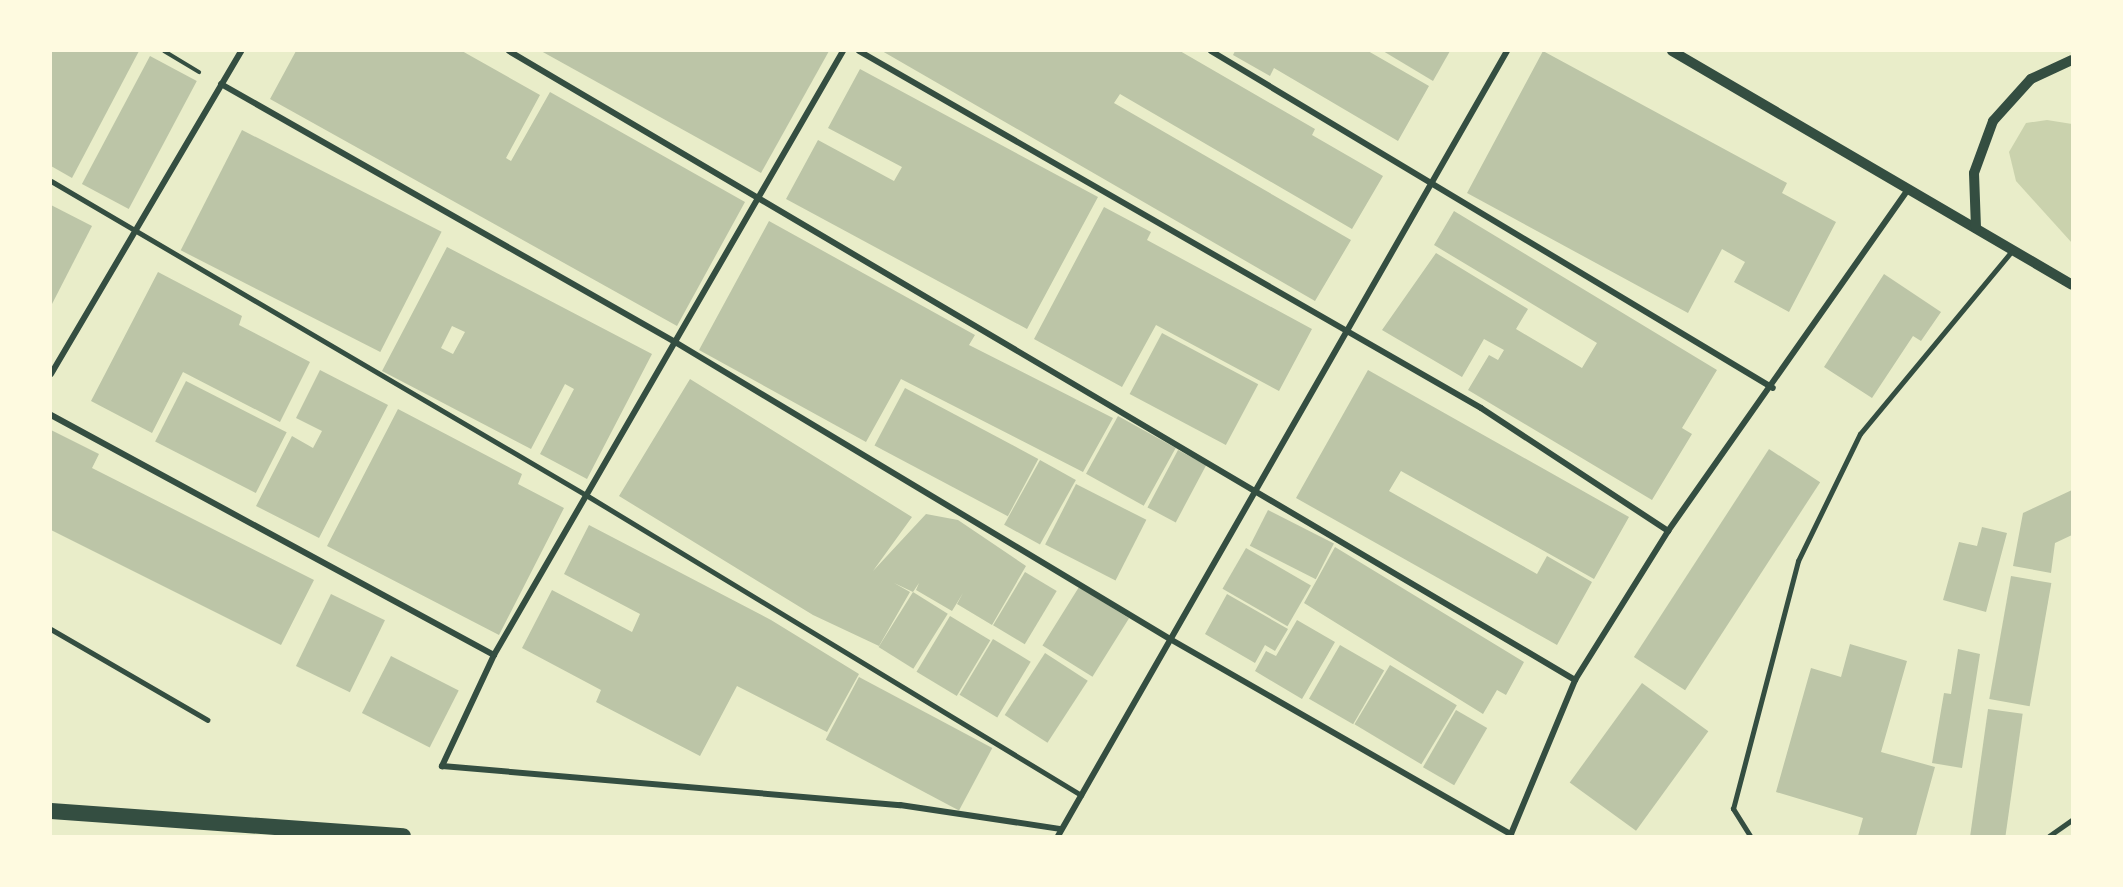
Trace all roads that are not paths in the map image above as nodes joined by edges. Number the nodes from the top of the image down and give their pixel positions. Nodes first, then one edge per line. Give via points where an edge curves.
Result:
1 (241, 51) edge
2 (509, 51) edge
3 (843, 51) edge
4 (859, 51) edge
5 (1211, 51) edge
6 (1507, 51) edge
7 (1672, 51) edge
8 (2072, 60) edge
9 (221, 84) junction
10 (51, 181) edge
11 (1433, 181) junction
12 (1910, 186) junction
13 (758, 199) junction
14 (1976, 228) junction
15 (134, 232) junction
16 (2013, 250) junction
17 (2072, 285) edge
18 (1347, 330) junction
19 (675, 342) junction
20 (51, 374) edge
21 (1773, 388) junction
22 (51, 415) edge
23 (1256, 490) junction
24 (586, 495) junction
25 (1668, 531) junction
26 (51, 629) edge
27 (1170, 639) junction
28 (494, 655) junction
29 (1575, 680) junction
30 (208, 720) dead end
31 (1081, 795) junction
32 (51, 811) edge
33 (2072, 820) edge
34 (1060, 833) edge
35 (1511, 835) edge
36 (403, 836) edge
37 (1750, 836) edge
38 (2049, 836) edge

1 - 9 street
2 - 13 street
3 - 13 street
4 - 18 street
5 - 11 street
6 - 11 street
7 - 12 street
8 - 14 street via 2031,79 1994,121 1974,173
9 - 15 street
9 - 19 street
10 - 15 street
11 - 18 street
11 - 21 street
12 - 14 street
12 - 21 street
13 - 19 street
13 - 23 street
14 - 16 street
15 - 20 street
15 - 24 street
16 - 17 street
16 - 37 lane via 1860,434 1798,561 1733,809
18 - 23 street
18 - 25 street via 1481,408
19 - 24 street
19 - 27 street
21 - 25 street
22 - 28 street
23 - 27 street
23 - 29 street
24 - 28 street
24 - 31 street
25 - 29 street
26 - 30 lane
27 - 31 street
27 - 35 street
28 - 34 street via 442,766 888,804
29 - 35 street
31 - 34 street
32 - 36 highway
33 - 38 lane

